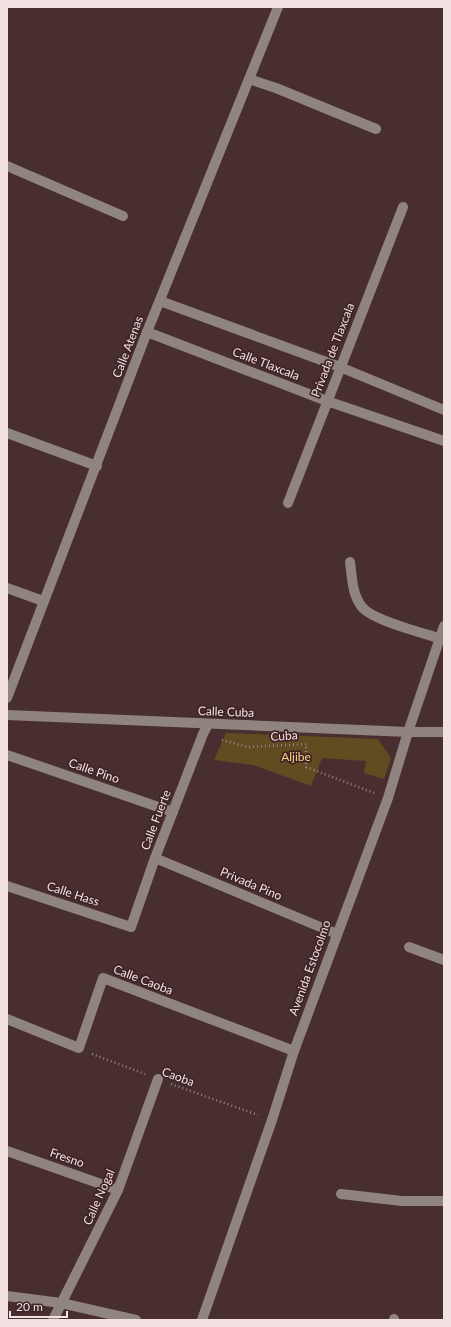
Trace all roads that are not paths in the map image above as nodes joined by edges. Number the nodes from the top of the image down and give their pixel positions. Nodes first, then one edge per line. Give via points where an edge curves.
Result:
1 (278, 7) edge
2 (249, 79) junction
3 (376, 129) dead end
4 (7, 166) edge
5 (403, 207) dead end
6 (123, 216) dead end
7 (160, 301) junction
8 (147, 332) junction
9 (340, 367) junction
10 (327, 401) junction
11 (444, 410) edge
12 (7, 433) edge
13 (444, 441) edge
14 (97, 466) junction
15 (288, 503) dead end
16 (350, 562) dead end
17 (7, 588) edge
18 (44, 600) junction
19 (444, 626) edge
20 (439, 638) junction
21 (7, 698) edge
22 (7, 715) edge
23 (208, 724) junction
24 (408, 732) junction
25 (444, 732) edge
26 (7, 755) edge
27 (173, 812) junction
28 (155, 858) junction
29 (7, 886) edge
30 (131, 927) joint
31 (337, 934) junction
32 (408, 947) dead end
33 (444, 960) edge
34 (7, 1019) edge
35 (294, 1051) junction
36 (158, 1079) road end
37 (7, 1151) edge
38 (118, 1190) junction
39 (341, 1194) dead end
40 (444, 1201) edge
41 (7, 1296) edge
42 (61, 1303) junction
43 (53, 1320) edge
44 (136, 1320) edge
45 (202, 1320) edge

1 - 2 street, Calle Atenas
2 - 3 street
2 - 7 street, Calle Atenas
4 - 6 street
5 - 9 street, Privada de Tlaxcala
7 - 8 street, Calle Atenas
7 - 9 street, Calle Tlaxcala
8 - 10 street, Calle Tlaxcala
8 - 14 street, Calle Atenas
9 - 10 street, Privada de Tlaxcala
9 - 11 street, Calle Tlaxcala
10 - 13 street, Calle Tlaxcala
10 - 15 street, Privada de Tlaxcala
12 - 14 street
14 - 18 street, Calle Atenas
16 - 20 street via 355,594 362,607 373,616
17 - 18 street
18 - 21 street, Calle Atenas
19 - 20 street, Avenida Estocolmo
20 - 24 street, Avenida Estocolmo
22 - 23 street, Calle Cuba
23 - 24 street, Calle Cuba
23 - 27 street, Calle Fuerte
24 - 25 street, Calle Cuba
24 - 31 street, Avenida Estocolmo via 388,798
26 - 27 street, Calle Pino
27 - 28 street, Calle Fuerte
28 - 30 street, Calle Fuerte
28 - 31 street, Privada Pino
29 - 30 street, Calle Hass
31 - 35 street, Avenida Estocolmo
32 - 33 street
34 - 35 street, Calle Caoba via 79,1048 103,978
35 - 45 street, Avenida Estocolmo
36 - 38 street, Calle Nogal
37 - 38 street, Fresno
38 - 42 street, Calle Nogal
39 - 40 street via 402,1201
41 - 42 street
42 - 43 street, Calle Nogal
42 - 44 street

